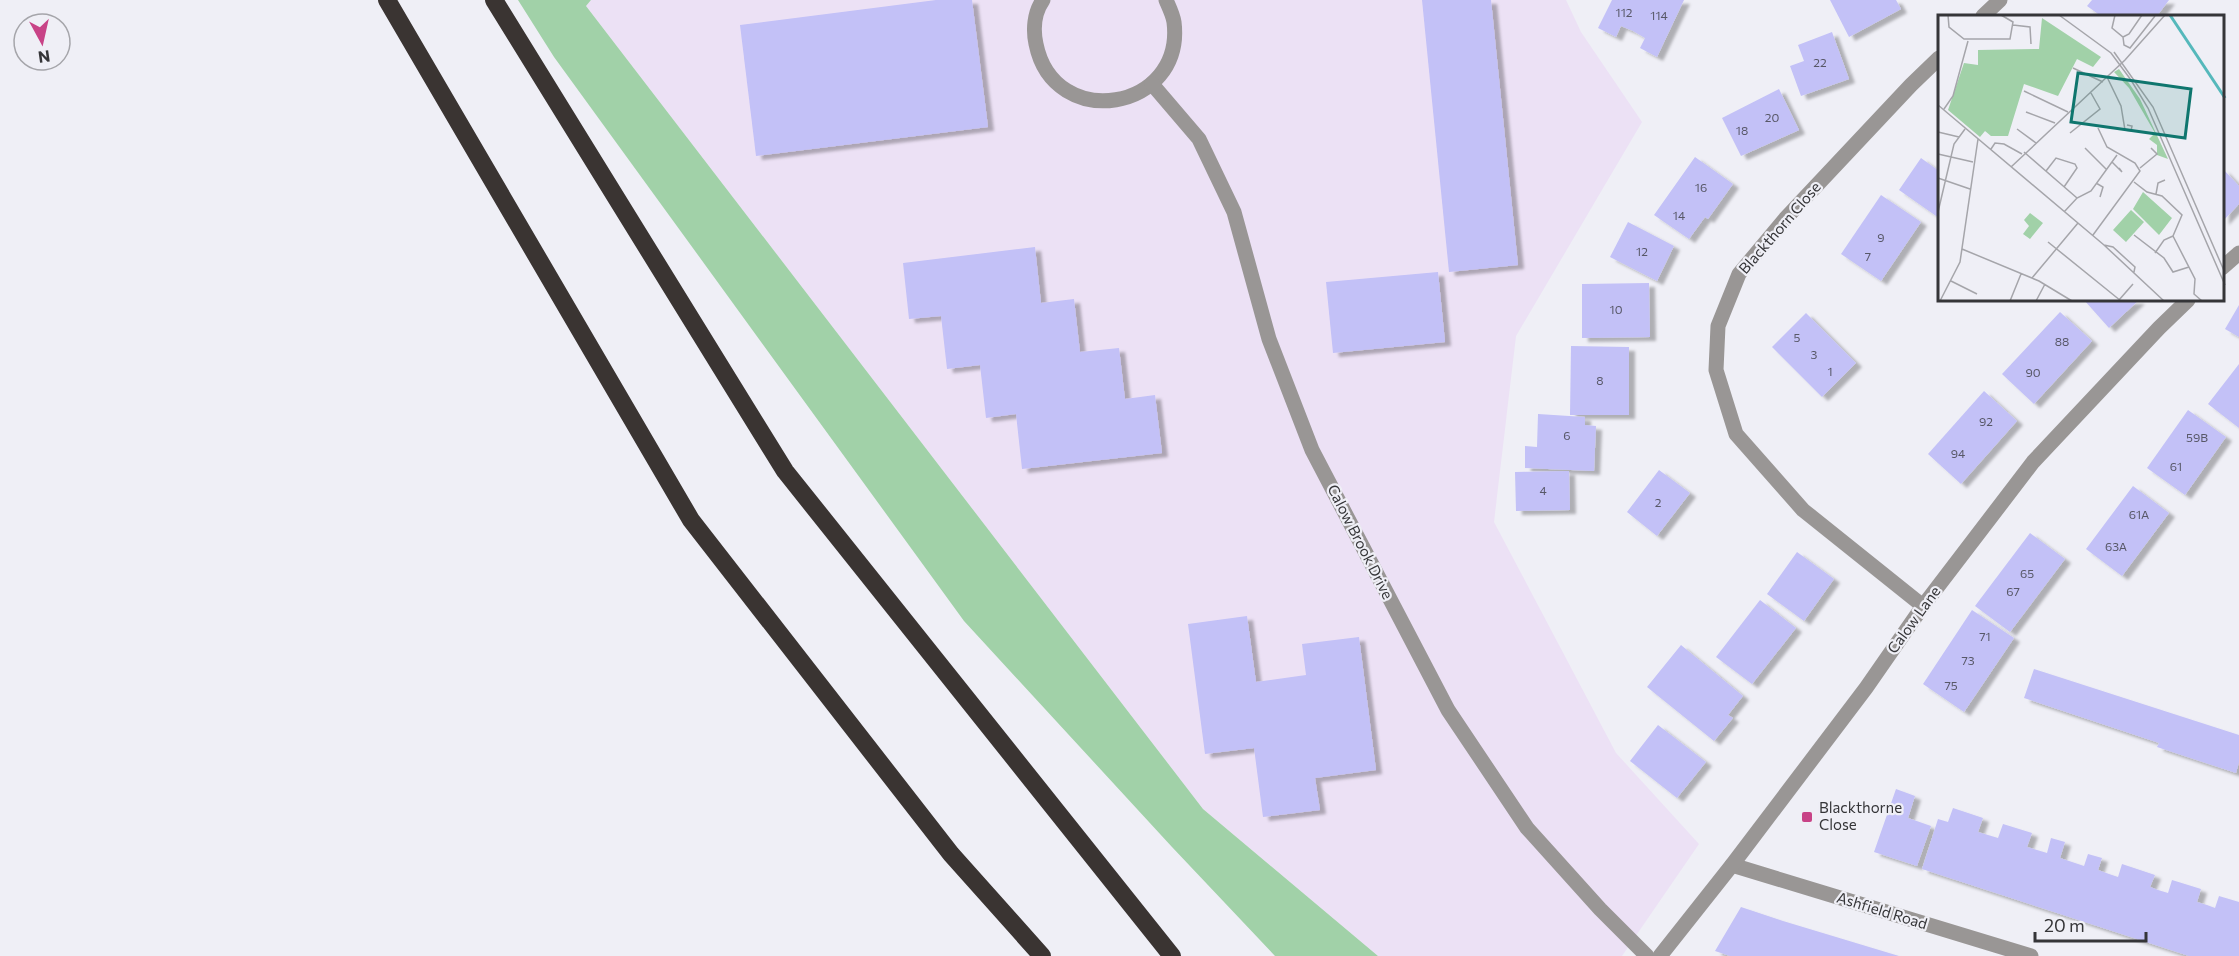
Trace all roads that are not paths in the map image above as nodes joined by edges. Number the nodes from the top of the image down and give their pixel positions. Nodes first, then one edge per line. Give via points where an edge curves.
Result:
1 (387, 0) edge
2 (494, 0) edge
3 (1043, 0) edge
4 (1166, 0) edge
5 (2000, 0) edge
6 (1984, 15) edge
7 (1938, 59) edge
8 (1152, 84) junction
9 (2239, 252) edge
10 (2224, 267) edge
11 (2186, 302) edge
12 (1923, 606) junction
13 (1732, 865) junction
14 (1042, 956) edge
15 (1172, 956) edge
16 (1647, 956) edge
17 (1660, 956) edge
18 (2031, 956) edge

1 - 14 highway via 691,520 951,854
2 - 15 highway via 785,471
3 - 8 street via 1034,33 1039,59 1054,81 1076,97 1102,103 1129,98
4 - 8 street via 1174,21 1173,44 1166,66
5 - 6 street
7 - 12 street, Blackthorn Close via 1785,219 1739,274 1718,326 1716,370 1736,434 1758,460 1803,510
8 - 16 street, Calow Brook Drive via 1199,139 1234,212 1269,339 1312,450 1448,710 1527,828
9 - 10 street
11 - 12 street, Calow Lane via 2033,462
12 - 13 street, Calow Lane
13 - 17 street, Calow Lane
13 - 18 street, Ashfield Road

